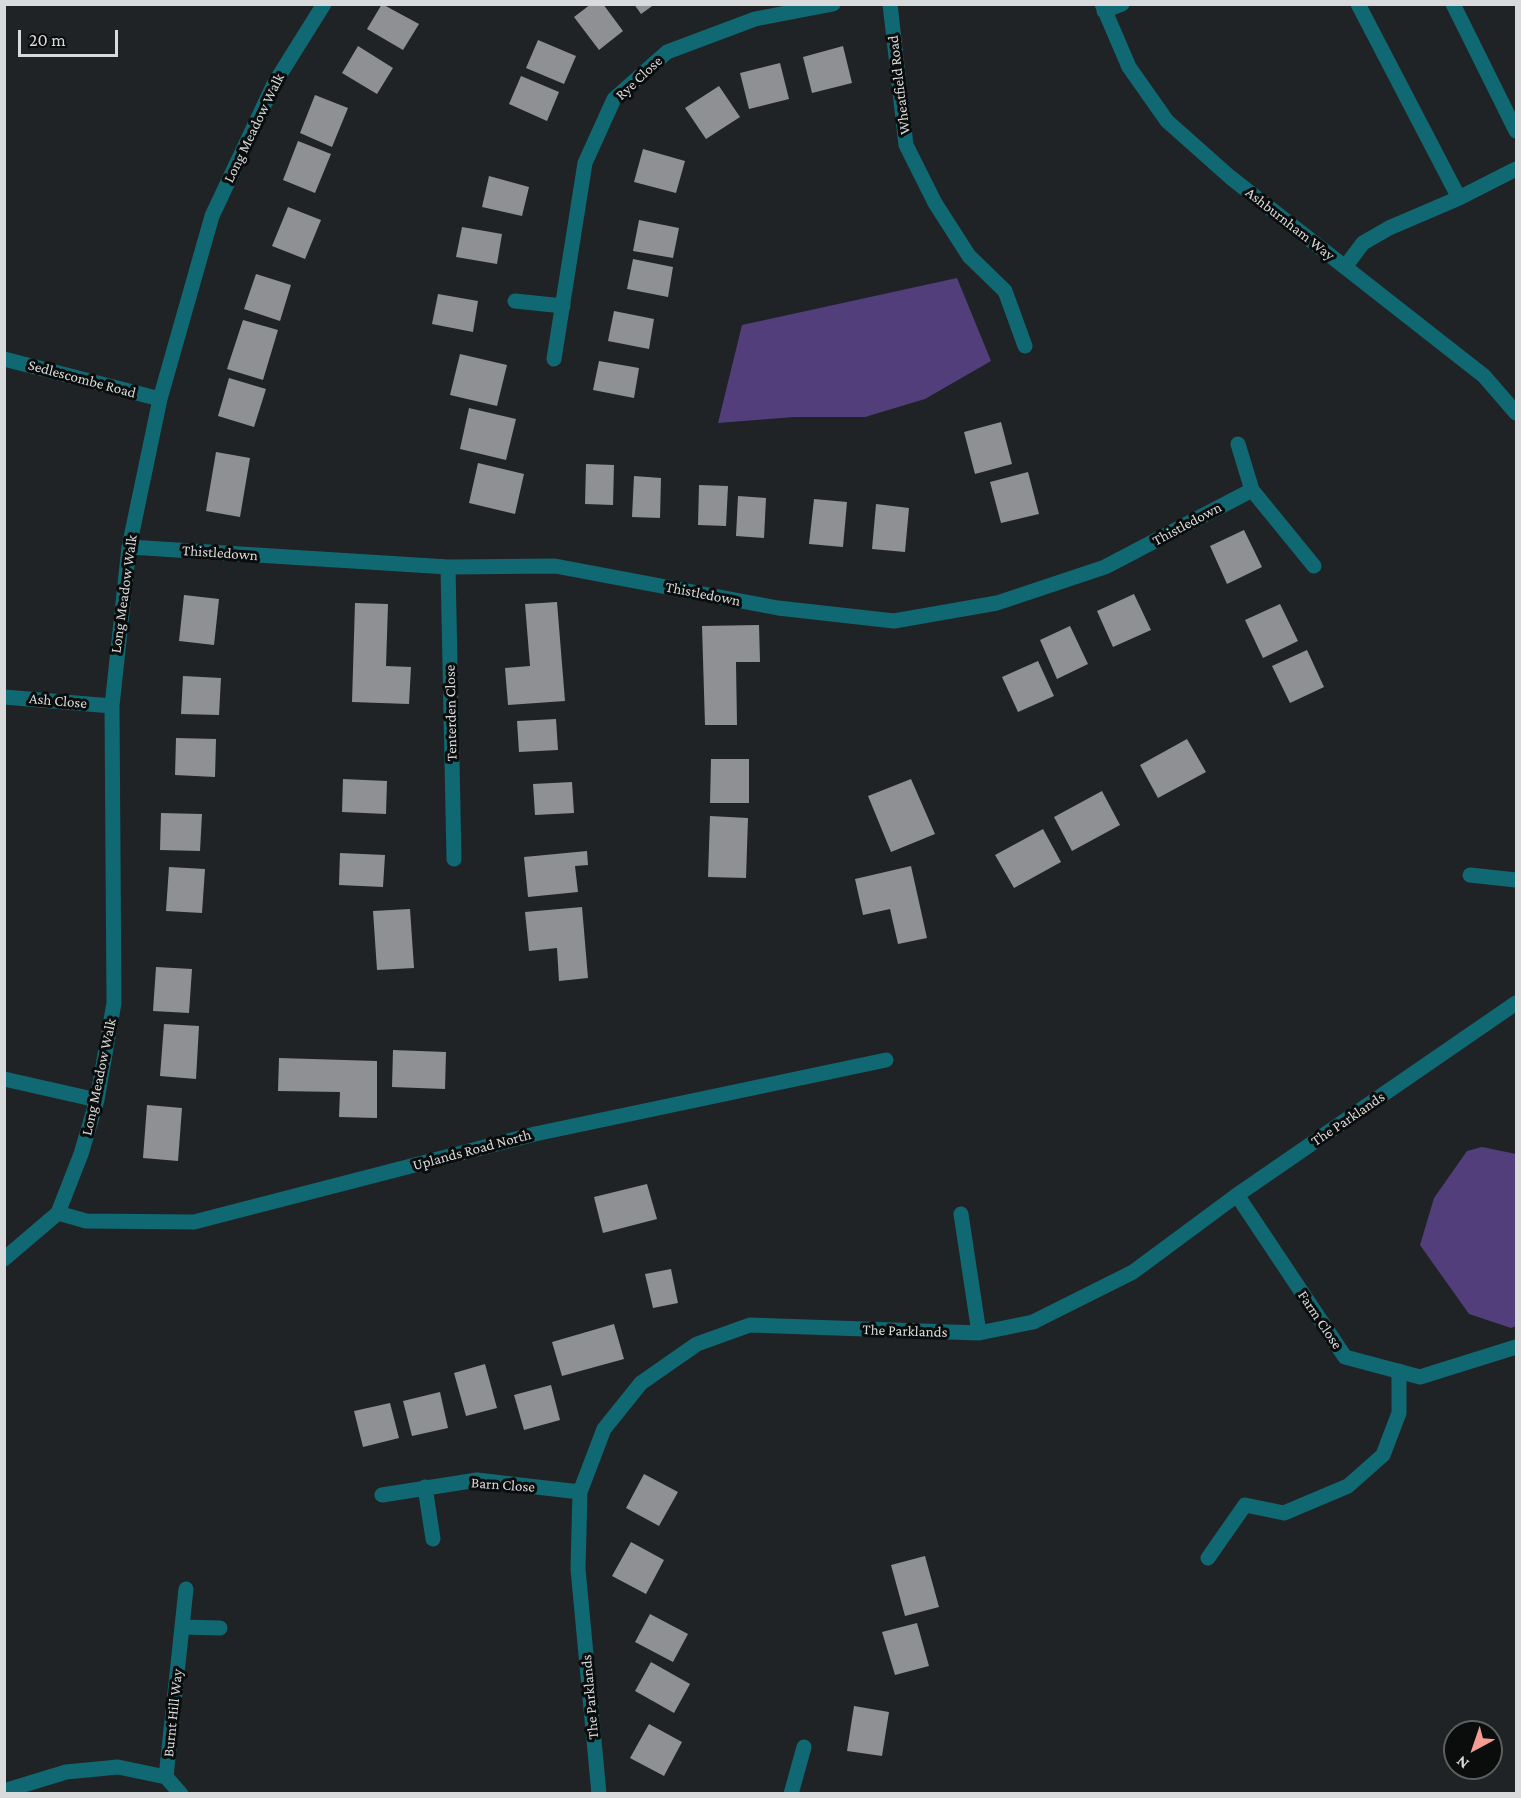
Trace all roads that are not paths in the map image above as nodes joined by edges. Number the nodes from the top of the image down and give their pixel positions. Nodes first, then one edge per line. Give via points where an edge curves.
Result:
1 (324, 4) edge
2 (833, 4) edge
3 (890, 4) edge
4 (1122, 4) edge
5 (1358, 4) edge
6 (1453, 4) edge
7 (1103, 8) edge
8 (1516, 131) edge
9 (1516, 169) edge
10 (1459, 198) junction
11 (1345, 267) junction
12 (515, 301) dead end
13 (563, 306) junction
14 (1025, 346) dead end
15 (4, 359) edge
16 (554, 359) dead end
17 (160, 399) junction
18 (1516, 413) edge
19 (1238, 444) dead end
20 (1252, 490) junction
21 (129, 547) junction
22 (1314, 566) dead end
23 (448, 567) junction
24 (4, 697) edge
25 (112, 705) junction
26 (454, 859) dead end
27 (1470, 875) dead end
28 (1516, 880) edge
29 (1516, 1003) edge
30 (886, 1060) dead end
31 (4, 1079) edge
32 (97, 1100) junction
33 (1237, 1195) junction
34 (58, 1213) junction
35 (961, 1214) dead end
36 (4, 1259) edge
37 (980, 1333) junction
38 (1516, 1347) edge
39 (1399, 1371) junction
40 (425, 1487) junction
41 (580, 1492) junction
42 (382, 1495) dead end
43 (433, 1539) dead end
44 (1208, 1558) dead end
45 (186, 1589) dead end
46 (182, 1627) junction
47 (220, 1628) dead end
48 (804, 1747) dead end
49 (166, 1777) junction
50 (4, 1791) edge
51 (180, 1794) edge
52 (599, 1794) edge
53 (791, 1794) edge

1 - 17 street, Long Meadow Walk via 274,84 212,216
2 - 13 street, Rye Close via 755,19 667,52 614,99 585,163
3 - 14 street, Wheatfield Road via 906,145 935,203 969,256 1005,291
4 - 7 street
5 - 10 street
6 - 8 street
7 - 11 street, Ashburnham Way via 1129,67 1167,121 1230,177
9 - 10 street
10 - 11 street via 1363,243
11 - 18 street, Ashburnham Way via 1484,376
12 - 13 street
13 - 16 street, Rye Close
15 - 17 street, Sedlescombe Road
17 - 21 street, Long Meadow Walk
19 - 20 street
20 - 22 street
20 - 23 street, Thistledown via 1105,567 997,603 894,621 778,608 555,566
21 - 23 street, Thistledown
21 - 25 street, Long Meadow Walk
23 - 26 street, Tenterden Close
24 - 25 street, Ash Close
25 - 32 street, Long Meadow Walk via 114,1003
27 - 28 street
29 - 33 street, The Parklands
30 - 34 street, Uplands Road North via 535,1134 194,1222 86,1221
31 - 32 street
32 - 34 street, Long Meadow Walk
33 - 37 street, The Parklands via 1133,1272 1033,1322
33 - 39 street, Farm Close via 1345,1357
34 - 36 street
35 - 37 street
37 - 41 street, The Parklands via 750,1325 697,1344 640,1383 604,1429
38 - 39 street, Farm Close via 1420,1377
39 - 44 street via 1399,1413 1383,1455 1348,1486 1284,1513 1245,1506
40 - 41 street, Barn Close via 477,1480
40 - 42 street, Barn Close
40 - 43 street
41 - 52 street, The Parklands via 578,1569
45 - 46 street, Burnt Hill Way
46 - 47 street
46 - 49 street, Burnt Hill Way
48 - 53 street
49 - 50 street via 118,1767 66,1772
49 - 51 street, Burnt Hill Way

